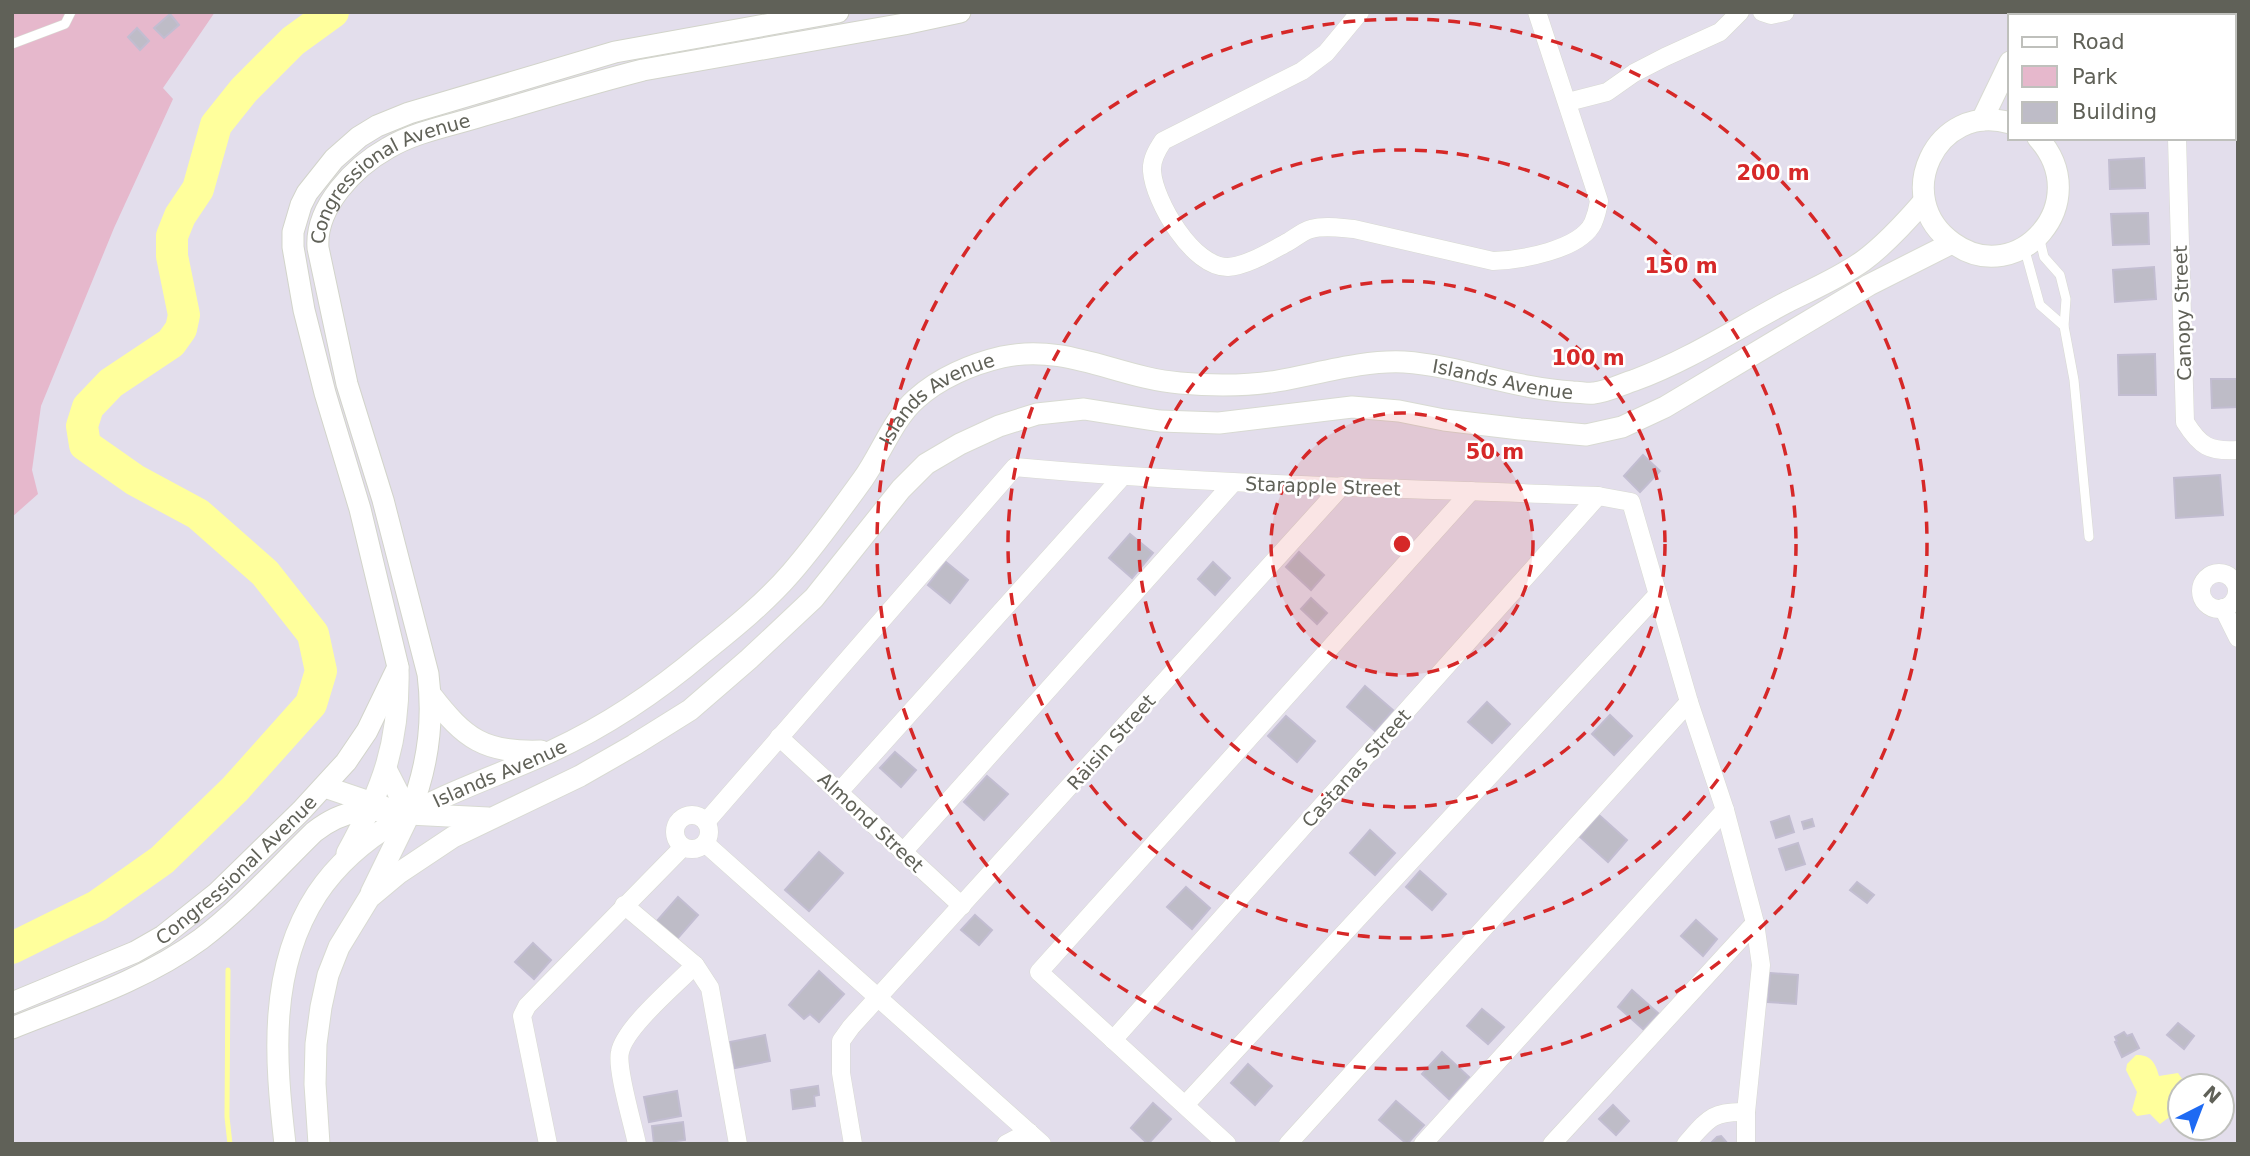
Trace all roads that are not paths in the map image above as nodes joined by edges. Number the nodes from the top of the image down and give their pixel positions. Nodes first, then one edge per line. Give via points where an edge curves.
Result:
1 (71, 12) edge
2 (838, 12) edge
3 (960, 12) edge
4 (1360, 12) edge
5 (1537, 12) edge
6 (1740, 12) edge
7 (1762, 12) edge
8 (1785, 12) edge
9 (12, 44) edge
10 (2008, 66) edge
11 (1568, 102) junction
12 (1982, 120) junction
13 (2008, 123) edge
14 (2040, 140) edge
15 (2177, 140) edge
16 (1924, 201) junction
17 (2032, 242) junction
18 (1952, 243) junction
19 (2064, 326) junction
20 (2238, 450) edge
21 (1122, 477) junction
22 (1232, 484) junction
23 (1342, 486) junction
24 (1471, 491) junction
25 (1598, 496) junction
26 (2089, 537) dead end
27 (789, 575) junction
28 (1657, 594) junction
29 (814, 598) junction
30 (2223, 608) dead end
31 (2238, 638) edge
32 (398, 667) junction
33 (431, 695) junction
34 (1689, 702) junction
35 (779, 737) junction
36 (554, 751) junction
37 (386, 769) junction
38 (325, 787) junction
39 (839, 792) junction
40 (370, 807) junction
41 (1725, 810) junction
42 (409, 814) junction
43 (490, 818) junction
44 (706, 822) junction
45 (706, 844) junction
46 (683, 847) junction
47 (903, 852) junction
48 (341, 864) junction
49 (369, 898) junction
50 (624, 905) junction
51 (962, 906) junction
52 (1755, 923) junction
53 (695, 965) junction
54 (878, 996) junction
55 (12, 1003) edge
56 (12, 1027) edge
57 (1113, 1040) junction
58 (1185, 1105) junction
59 (1746, 1112) junction
60 (1035, 1138) edge
61 (285, 1144) edge
62 (318, 1144) edge
63 (548, 1144) edge
64 (637, 1144) edge
65 (738, 1144) edge
66 (853, 1144) edge
67 (1006, 1144) edge
68 (1227, 1144) edge
69 (1288, 1144) edge
70 (1423, 1144) edge
71 (1552, 1144) edge
72 (1686, 1144) edge
73 (1746, 1144) edge

1 - 9 lane via 65,24
2 - 32 street, Congressional Avenue via 615,52 409,113 359,137 314,182 300,205 293,232 295,261 324,393 360,509
3 - 33 street, Congressional Avenue via 643,70 411,136 376,155 333,198 318,231 321,265 347,384 423,648
4 - 11 street via 1326,53 1302,71 1163,141 1152,169 1156,192 1193,251 1228,267 1250,261 1311,229 1332,227 1493,261 1511,261 1566,246 1593,224 1600,201
5 - 11 street
6 - 11 street via 1720,32 1665,57 1607,92
7 - 8 street
10 - 12 street
12 - 13 street
12 - 16 street via 1956,129 1935,148 1926,164
14 - 17 street via 2056,166 2059,184 2054,212
15 - 20 street, Canopy Street via 2185,422 2197,441 2217,451
16 - 18 street via 1934,225
16 - 27 street, Islands Avenue via 1882,246 1830,281 1690,357 1596,393 1547,391 1401,362 1223,385 1133,375 1082,358 1037,352 989,361 936,384 912,402 869,471
17 - 18 street via 2007,254 1987,256
17 - 19 lane via 2060,275 2066,299
17 - 19 lane via 2040,305
18 - 29 street, Islands Avenue via 1869,285 1665,407 1622,426 1586,435 1352,407 1219,423 1160,421 1084,410 1037,414 999,426 926,464
19 - 26 lane via 2074,380
21 - 22 street, Starapple Street
21 - 35 street, Starapple Street via 1015,467
21 - 39 street
22 - 23 street, Starapple Street
22 - 47 street
23 - 24 street, Starapple Street
23 - 51 street, Raisin Street
24 - 25 street, Starapple Street
24 - 57 street via 1039,972
25 - 28 street, Starapple Street via 1631,502
25 - 57 street, Castanas Street
27 - 29 street
27 - 36 street, Islands Avenue via 672,678
28 - 34 street
28 - 58 street
29 - 43 street, Islands Avenue via 720,686 680,716 580,776
30 - 31 street
32 - 37 street, Congressional Avenue via 397,722
32 - 38 street, Congressional Avenue via 358,746
33 - 36 street via 461,730 479,742 502,750
33 - 42 street, Congressional Avenue via 424,772
34 - 41 street
34 - 69 street
35 - 39 street, Almond Street
35 - 44 street
36 - 42 street, Islands Avenue
37 - 40 street, Congressional Avenue
37 - 42 street
38 - 40 street
38 - 55 street, Congressional Avenue via 217,893 163,936 107,965
39 - 47 street, Almond Street
40 - 42 street, Congressional Avenue
40 - 48 street, Congressional Avenue
40 - 56 street, Congressional Avenue via 323,824 203,938 175,956 119,986
41 - 52 street
41 - 70 street
42 - 43 street
42 - 48 street, Islands Avenue
42 - 49 street, Congressional Avenue
43 - 49 street, Islands Avenue via 427,853
44 - 45 street via 710,833
44 - 46 street via 697,816 681,819 675,833
45 - 46 street via 697,849
45 - 54 street
46 - 50 street
47 - 51 street, Almond Street
48 - 61 street, Islands Avenue via 316,896 282,975 278,1065
49 - 62 street, Islands Avenue via 339,947 321,1007 315,1084
50 - 53 street
50 - 63 street via 522,1016
51 - 54 street, Raisin Street
52 - 59 street via 1761,965
52 - 71 street
53 - 64 street via 633,1028 620,1052
53 - 65 street via 710,988
54 - 60 street
54 - 66 street, Raisin Street via 841,1041 841,1073
57 - 58 street
58 - 68 street
59 - 72 street via 1724,1111 1706,1121
59 - 73 street
60 - 67 street

